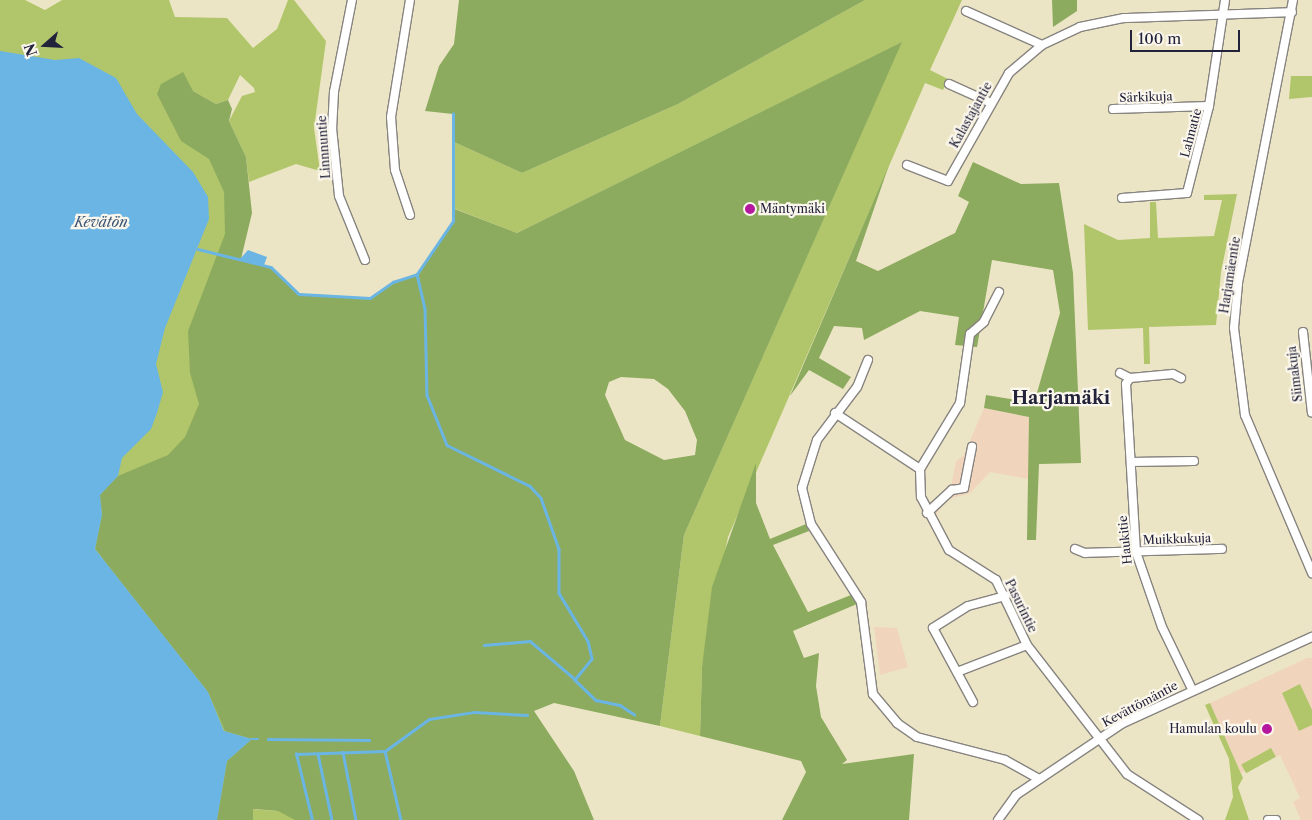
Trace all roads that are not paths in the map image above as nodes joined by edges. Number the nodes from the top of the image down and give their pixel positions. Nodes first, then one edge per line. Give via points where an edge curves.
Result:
1 (352, 0) edge
2 (410, 0) edge
3 (1225, 0) edge
4 (1293, 0) edge
5 (966, 11) dead end
6 (1292, 12) junction
7 (1225, 14) junction
8 (1042, 45) junction
9 (949, 84) dead end
10 (988, 102) junction
11 (1209, 106) junction
12 (1113, 109) dead end
13 (907, 165) dead end
14 (1122, 198) dead end
15 (410, 215) dead end
16 (364, 260) dead end
17 (998, 292) dead end
18 (1303, 332) dead end
19 (868, 360) dead end
20 (1120, 373) dead end
21 (1130, 378) junction
22 (1181, 378) dead end
23 (835, 413) junction
24 (1312, 413) edge
25 (972, 447) dead end
26 (1194, 461) dead end
27 (1131, 462) junction
28 (920, 469) junction
29 (927, 513) junction
30 (1075, 549) dead end
31 (1222, 549) dead end
32 (1136, 552) junction
33 (1312, 572) edge
34 (1006, 596) junction
35 (1312, 637) edge
36 (1027, 645) junction
37 (957, 672) junction
38 (1192, 688) junction
39 (973, 702) dead end
40 (1100, 738) junction
41 (1038, 780) junction
42 (998, 820) edge
43 (1198, 820) edge
44 (1268, 820) edge
45 (1276, 820) edge

1 - 16 street, Linnnuntie via 334,92 332,128 339,196
2 - 15 street via 391,117 395,170
3 - 7 street, Lahnatie
4 - 6 street, Harjamäentie
5 - 8 street
6 - 7 street, Kalastajantie
6 - 33 street, Harjamäentie via 1238,284 1234,328 1245,415
7 - 8 street, Kalastajantie via 1106,20
7 - 11 street, Lahnatie
8 - 10 street, Kalastajantie via 1009,73
9 - 10 street
10 - 13 street, Kalastajantie via 948,181
11 - 12 street, Särkikuja
11 - 14 street, Lahnatie via 1187,193
17 - 28 street via 984,322 970,334 954,419
18 - 24 street, Siimakuja
19 - 23 street via 857,387
20 - 21 street
21 - 22 street via 1173,374
21 - 27 street, Haukitie
23 - 28 street
23 - 41 street via 817,440 807,468 804,505 811,524 861,602 869,677 877,701 917,737 1005,760
25 - 29 street via 964,488 952,490
26 - 27 street
27 - 32 street, Haukitie
28 - 29 street, Pasurintie
29 - 34 street, Pasurintie via 949,550 960,561 987,571
30 - 32 street, Muikkukuja
31 - 32 street, Muikkukuja
32 - 38 street, Haukitie via 1162,627
34 - 36 street, Pasurintie
34 - 37 street via 968,606 933,628
35 - 38 street, Kevättömäntie
36 - 37 street
36 - 40 street, Pasurintie
37 - 39 street
38 - 40 street, Kevättömäntie
40 - 41 street, Kevättömäntie
40 - 43 street, Pasurintie via 1127,774
41 - 42 street, Kevättömäntie via 1016,795
44 - 45 street

